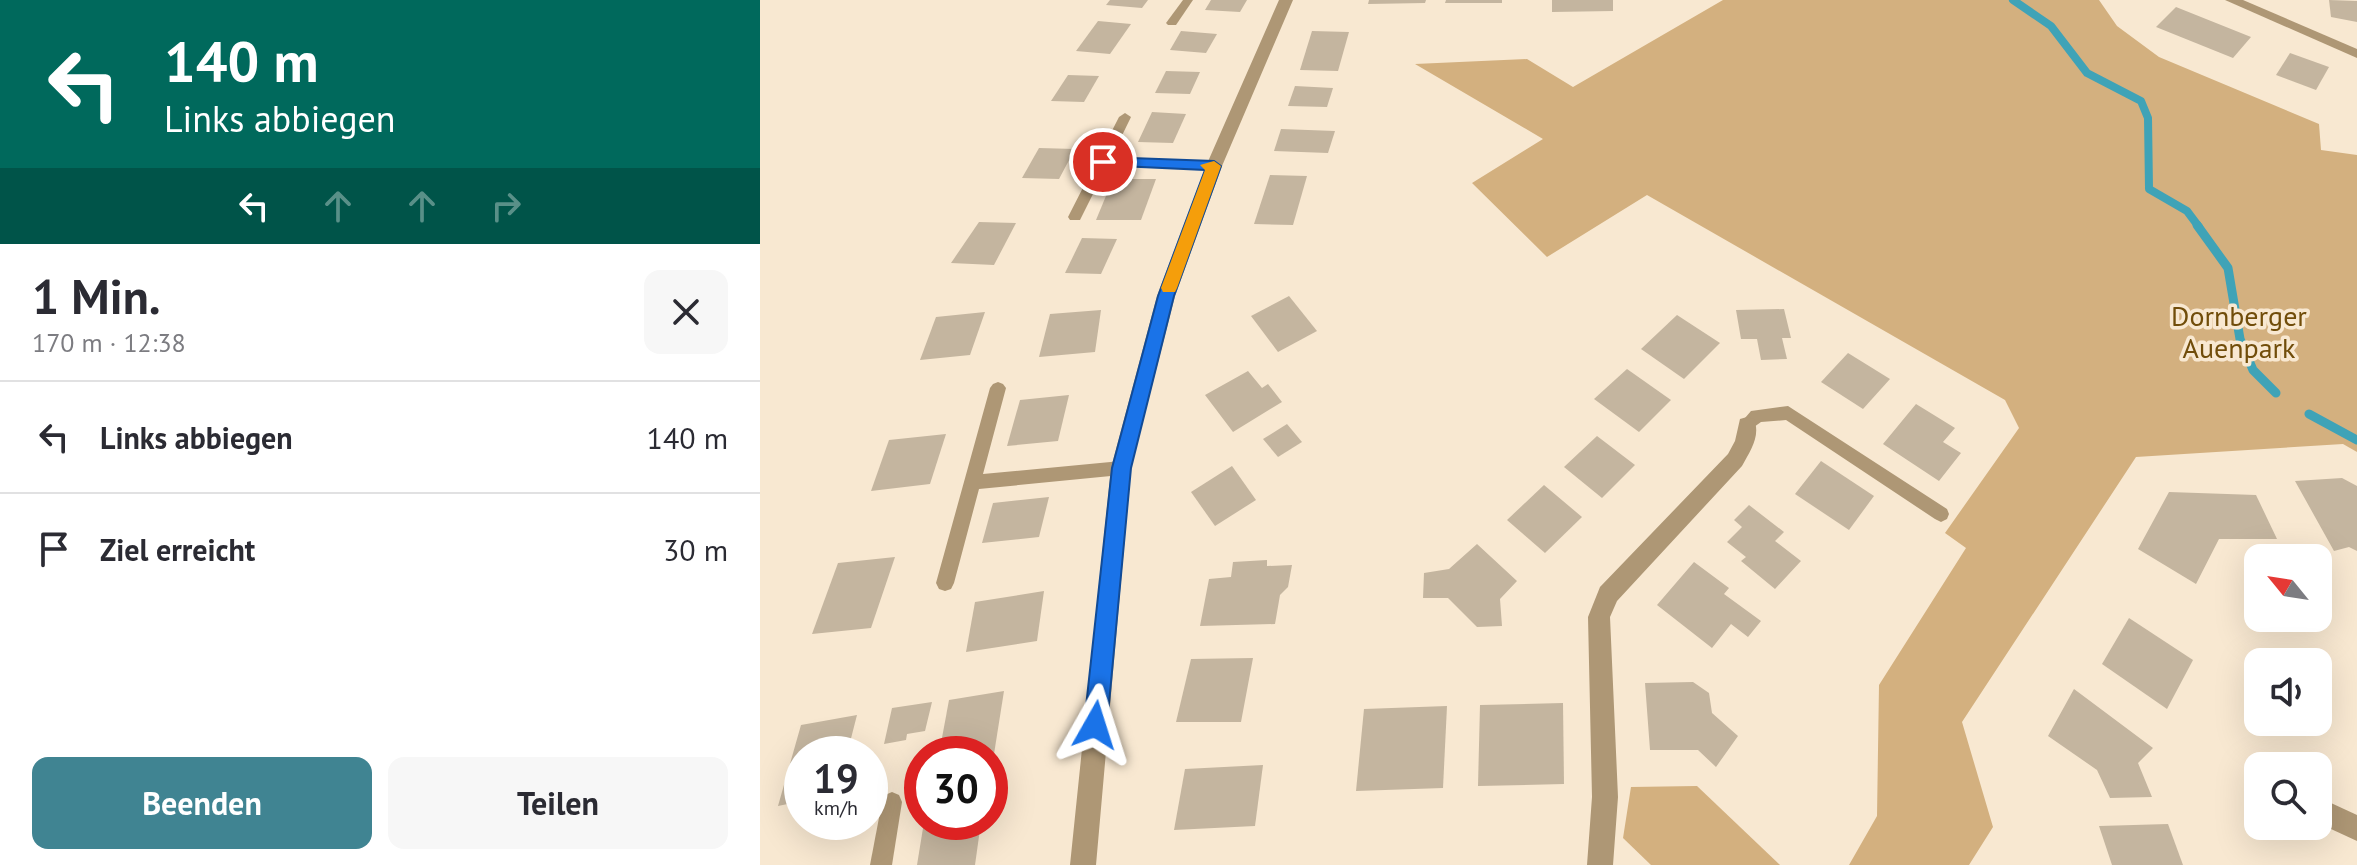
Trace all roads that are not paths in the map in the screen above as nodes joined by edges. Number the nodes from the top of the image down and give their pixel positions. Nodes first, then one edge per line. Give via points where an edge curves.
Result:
1 (1188, 0) edge
2 (1286, 0) edge
3 (2232, 0) edge
4 (1172, 23) dead end
5 (2357, 54) edge
6 (1125, 117) dead end
7 (1103, 162) junction
8 (1214, 166) junction
9 (1075, 217) dead end
10 (998, 388) dead end
11 (1747, 425) joint
12 (1121, 468) junction
13 (972, 482) junction
14 (1941, 514) dead end
15 (945, 583) dead end
16 (892, 802) dead end
17 (2332, 816) edge
18 (2357, 828) edge
19 (881, 865) edge
20 (1083, 865) edge
21 (1600, 865) edge

1 - 4 lane
2 - 8 street
3 - 5 street
6 - 7 lane
7 - 8 lane
7 - 9 lane
8 - 12 street via 1166,296
10 - 13 lane
11 - 14 lane via 1757,416 1788,413
11 - 21 street via 1735,460 1608,594 1599,617 1605,797
12 - 13 lane
12 - 20 street
13 - 15 lane
16 - 19 lane
17 - 18 street

